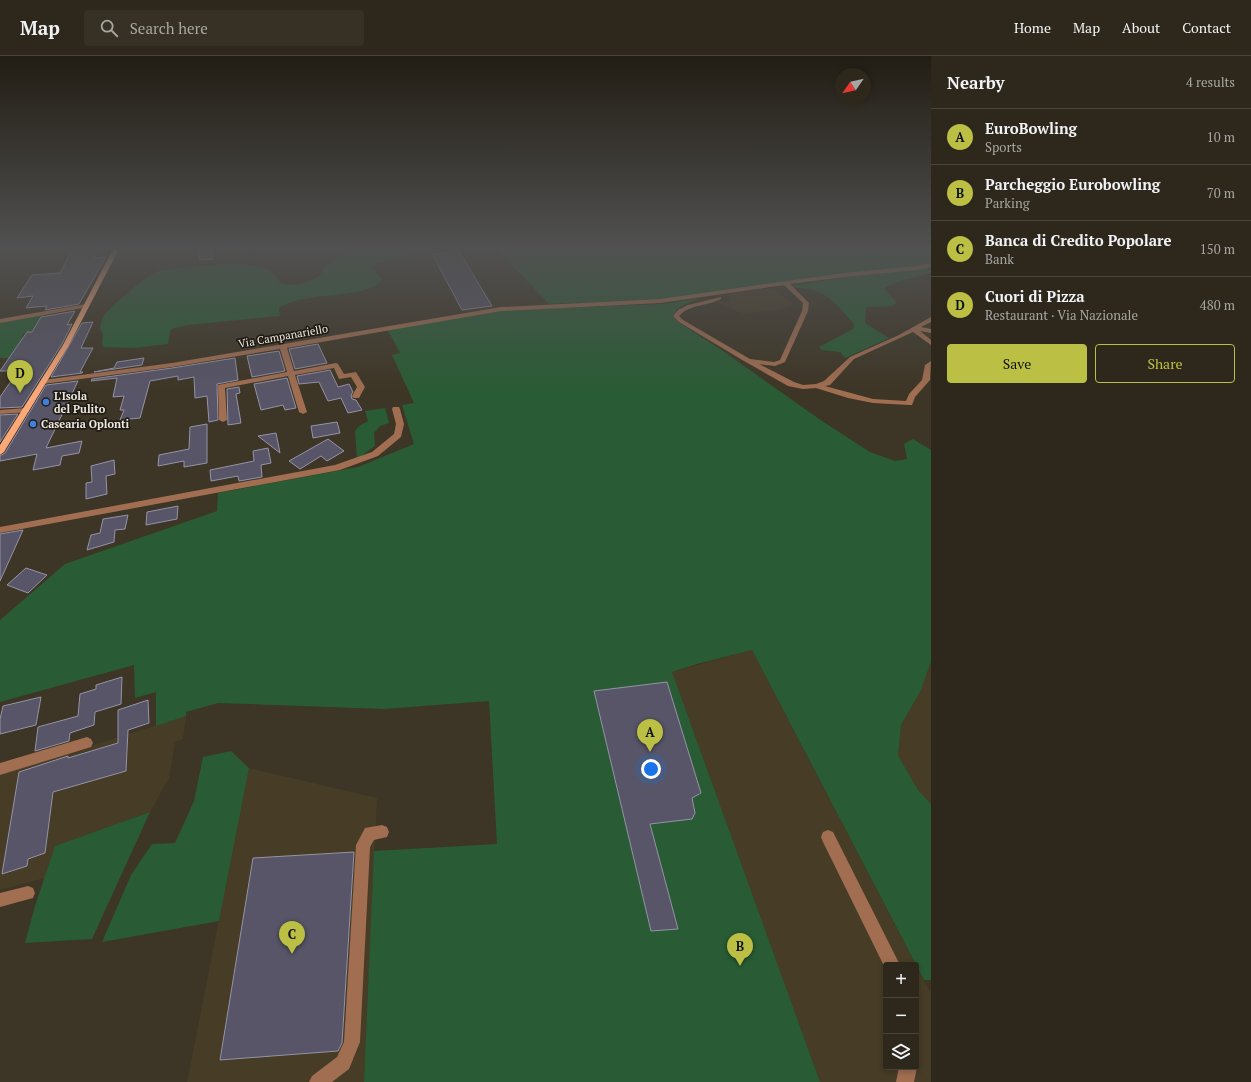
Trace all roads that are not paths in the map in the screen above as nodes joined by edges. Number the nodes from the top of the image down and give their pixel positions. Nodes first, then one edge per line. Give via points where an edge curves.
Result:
1 (91, 297) edge
2 (692, 297) edge
3 (720, 297) edge
4 (801, 297) edge
5 (86, 306) junction
6 (931, 319) edge
7 (0, 321) edge
8 (913, 329) junction
9 (931, 331) edge
10 (931, 343) edge
11 (283, 346) junction
12 (746, 360) junction
13 (931, 363) edge
14 (292, 374) junction
15 (43, 382) junction
16 (817, 386) junction
17 (356, 396) dead end
18 (396, 409) dead end
19 (26, 410) junction
20 (0, 412) edge
21 (302, 412) dead end
22 (223, 420) dead end
23 (0, 452) edge
24 (0, 530) edge
25 (87, 742) dead end
26 (0, 769) edge
27 (382, 832) dead end
28 (828, 836) dead end
29 (28, 893) dead end
30 (0, 900) edge
31 (891, 962) edge
32 (907, 1070) edge
33 (318, 1082) edge
34 (905, 1082) edge

1 - 5 main road
2 - 11 street, Via Campanariello via 660,301 501,308
3 - 12 street via 714,301 692,305 676,316
4 - 12 street via 806,303 805,311 783,361 776,364
5 - 7 street
5 - 15 main road
6 - 8 street
8 - 9 street
8 - 10 street
8 - 16 street via 852,358 827,383
11 - 14 street
11 - 15 street, Via Campanariello via 172,365
12 - 16 street via 791,384 803,387
13 - 16 street via 928,365 926,380 909,403 870,402
14 - 17 street via 336,365 342,377 354,374 361,387
14 - 21 street
14 - 22 street via 221,387
15 - 19 main road
18 - 24 street via 400,424 398,435 375,454 337,468
19 - 20 street
19 - 23 main road
25 - 26 street
27 - 33 street via 370,833 363,846 352,1042 343,1063
28 - 31 street
29 - 30 street
32 - 34 street

